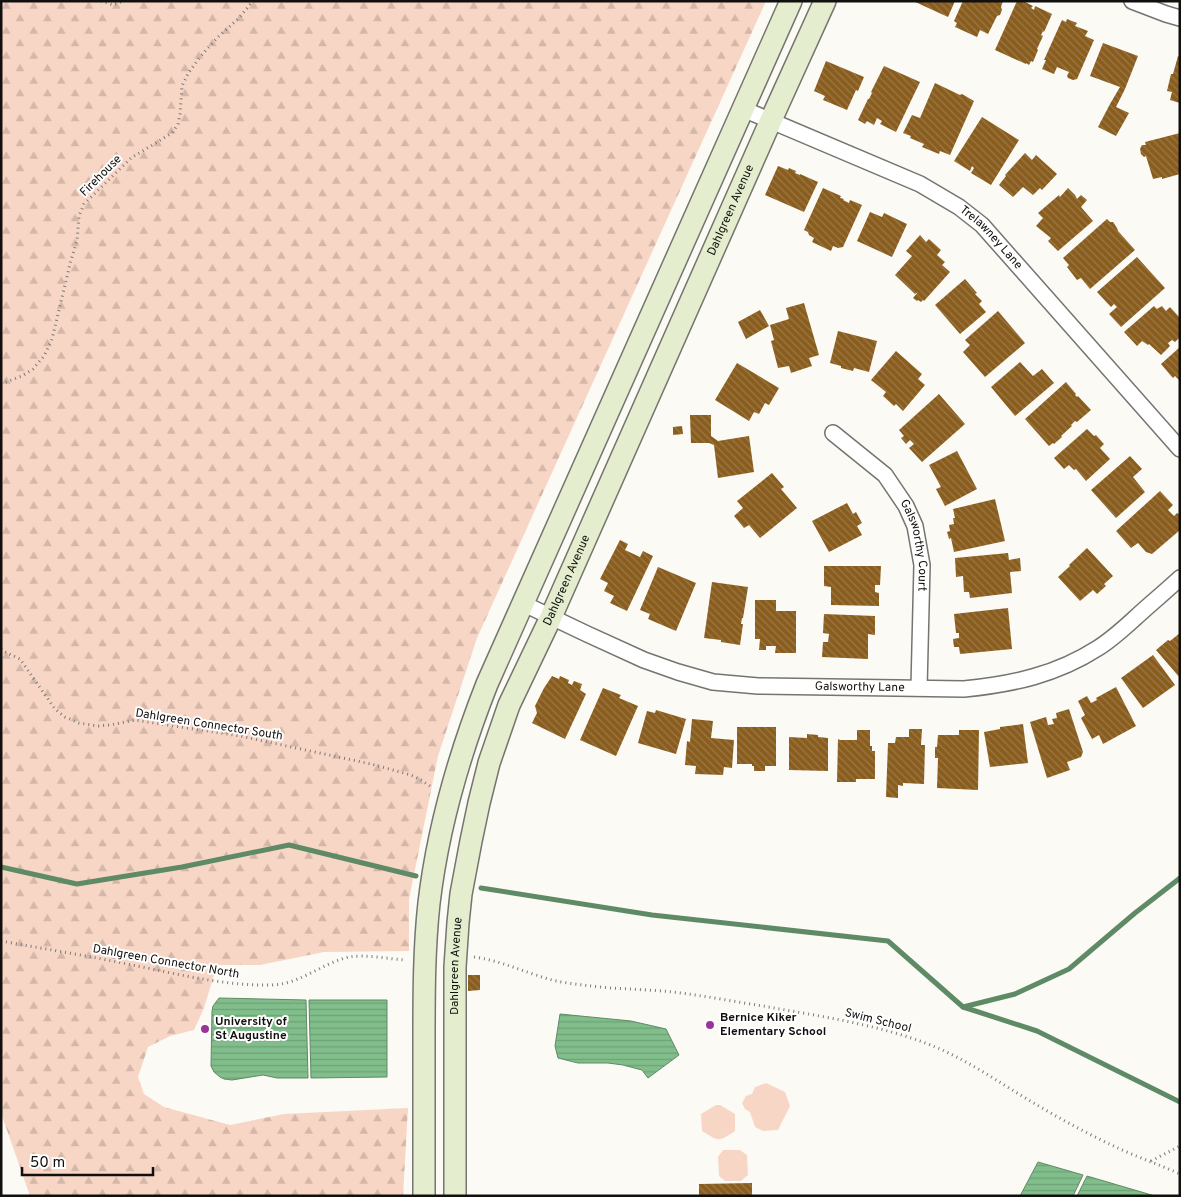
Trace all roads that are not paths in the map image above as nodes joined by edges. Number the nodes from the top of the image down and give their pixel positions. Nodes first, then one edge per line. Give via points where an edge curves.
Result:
1 (791, 1) edge
2 (824, 1) edge
3 (1132, 1) edge
4 (1180, 18) edge
5 (743, 109) junction
6 (771, 120) junction
7 (833, 433) dead end
8 (1180, 449) edge
9 (1180, 578) edge
10 (522, 604) junction
11 (551, 617) junction
12 (919, 688) junction
13 (424, 1196) edge
14 (455, 1196) edge

1 - 5 street
2 - 6 street, Dahlgreen Avenue
3 - 4 street
5 - 6 street, Trelawney Lane
5 - 10 street
6 - 8 street, Trelawney Lane via 920,184 982,225
6 - 11 street, Dahlgreen Avenue
7 - 12 street, Galsworthy Court via 885,475 906,506 914,526 922,565
9 - 12 street, Galsworthy Lane via 1099,648 1057,668 1033,678 991,686
10 - 11 street, Galsworthy Lane
10 - 13 street via 463,748 435,863 424,976
11 - 12 street, Galsworthy Lane via 644,660 714,682 758,686
11 - 14 street, Dahlgreen Avenue via 509,705 490,763 461,894 456,956

